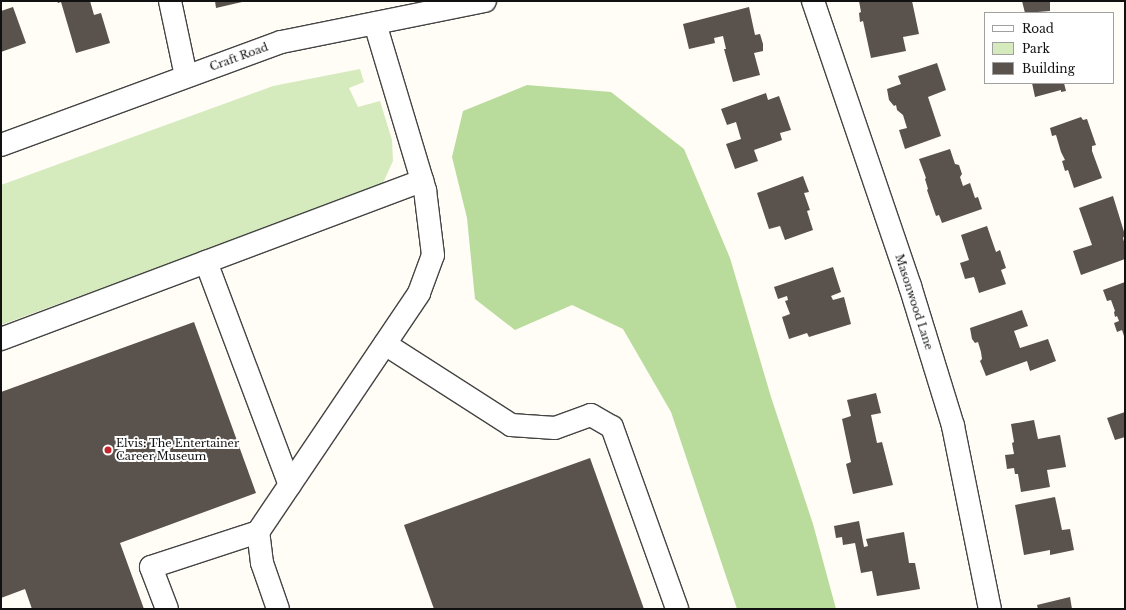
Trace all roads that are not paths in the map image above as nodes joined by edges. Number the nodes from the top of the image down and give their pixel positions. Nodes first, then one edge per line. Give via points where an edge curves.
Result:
1 (170, 1) edge
2 (485, 1) edge
3 (813, 1) edge
4 (375, 23) junction
5 (186, 76) junction
6 (1, 145) edge
7 (422, 181) junction
8 (206, 262) junction
9 (1, 338) edge
10 (385, 344) junction
11 (290, 484) junction
12 (258, 532) junction
13 (167, 609) edge
14 (278, 609) edge
15 (676, 609) edge
16 (990, 609) edge

1 - 5 street
2 - 4 street, Craft Road
3 - 16 street, Masonwood Lane via 910,286 953,426
4 - 5 street, Craft Road via 281,42
4 - 7 street
5 - 6 street, Craft Road
7 - 8 street
7 - 10 street via 433,255 419,293
8 - 9 street
8 - 11 street
10 - 11 street
10 - 15 street via 511,425 555,428 591,415 612,427
11 - 12 street
12 - 13 street via 151,567
12 - 14 street via 262,563

